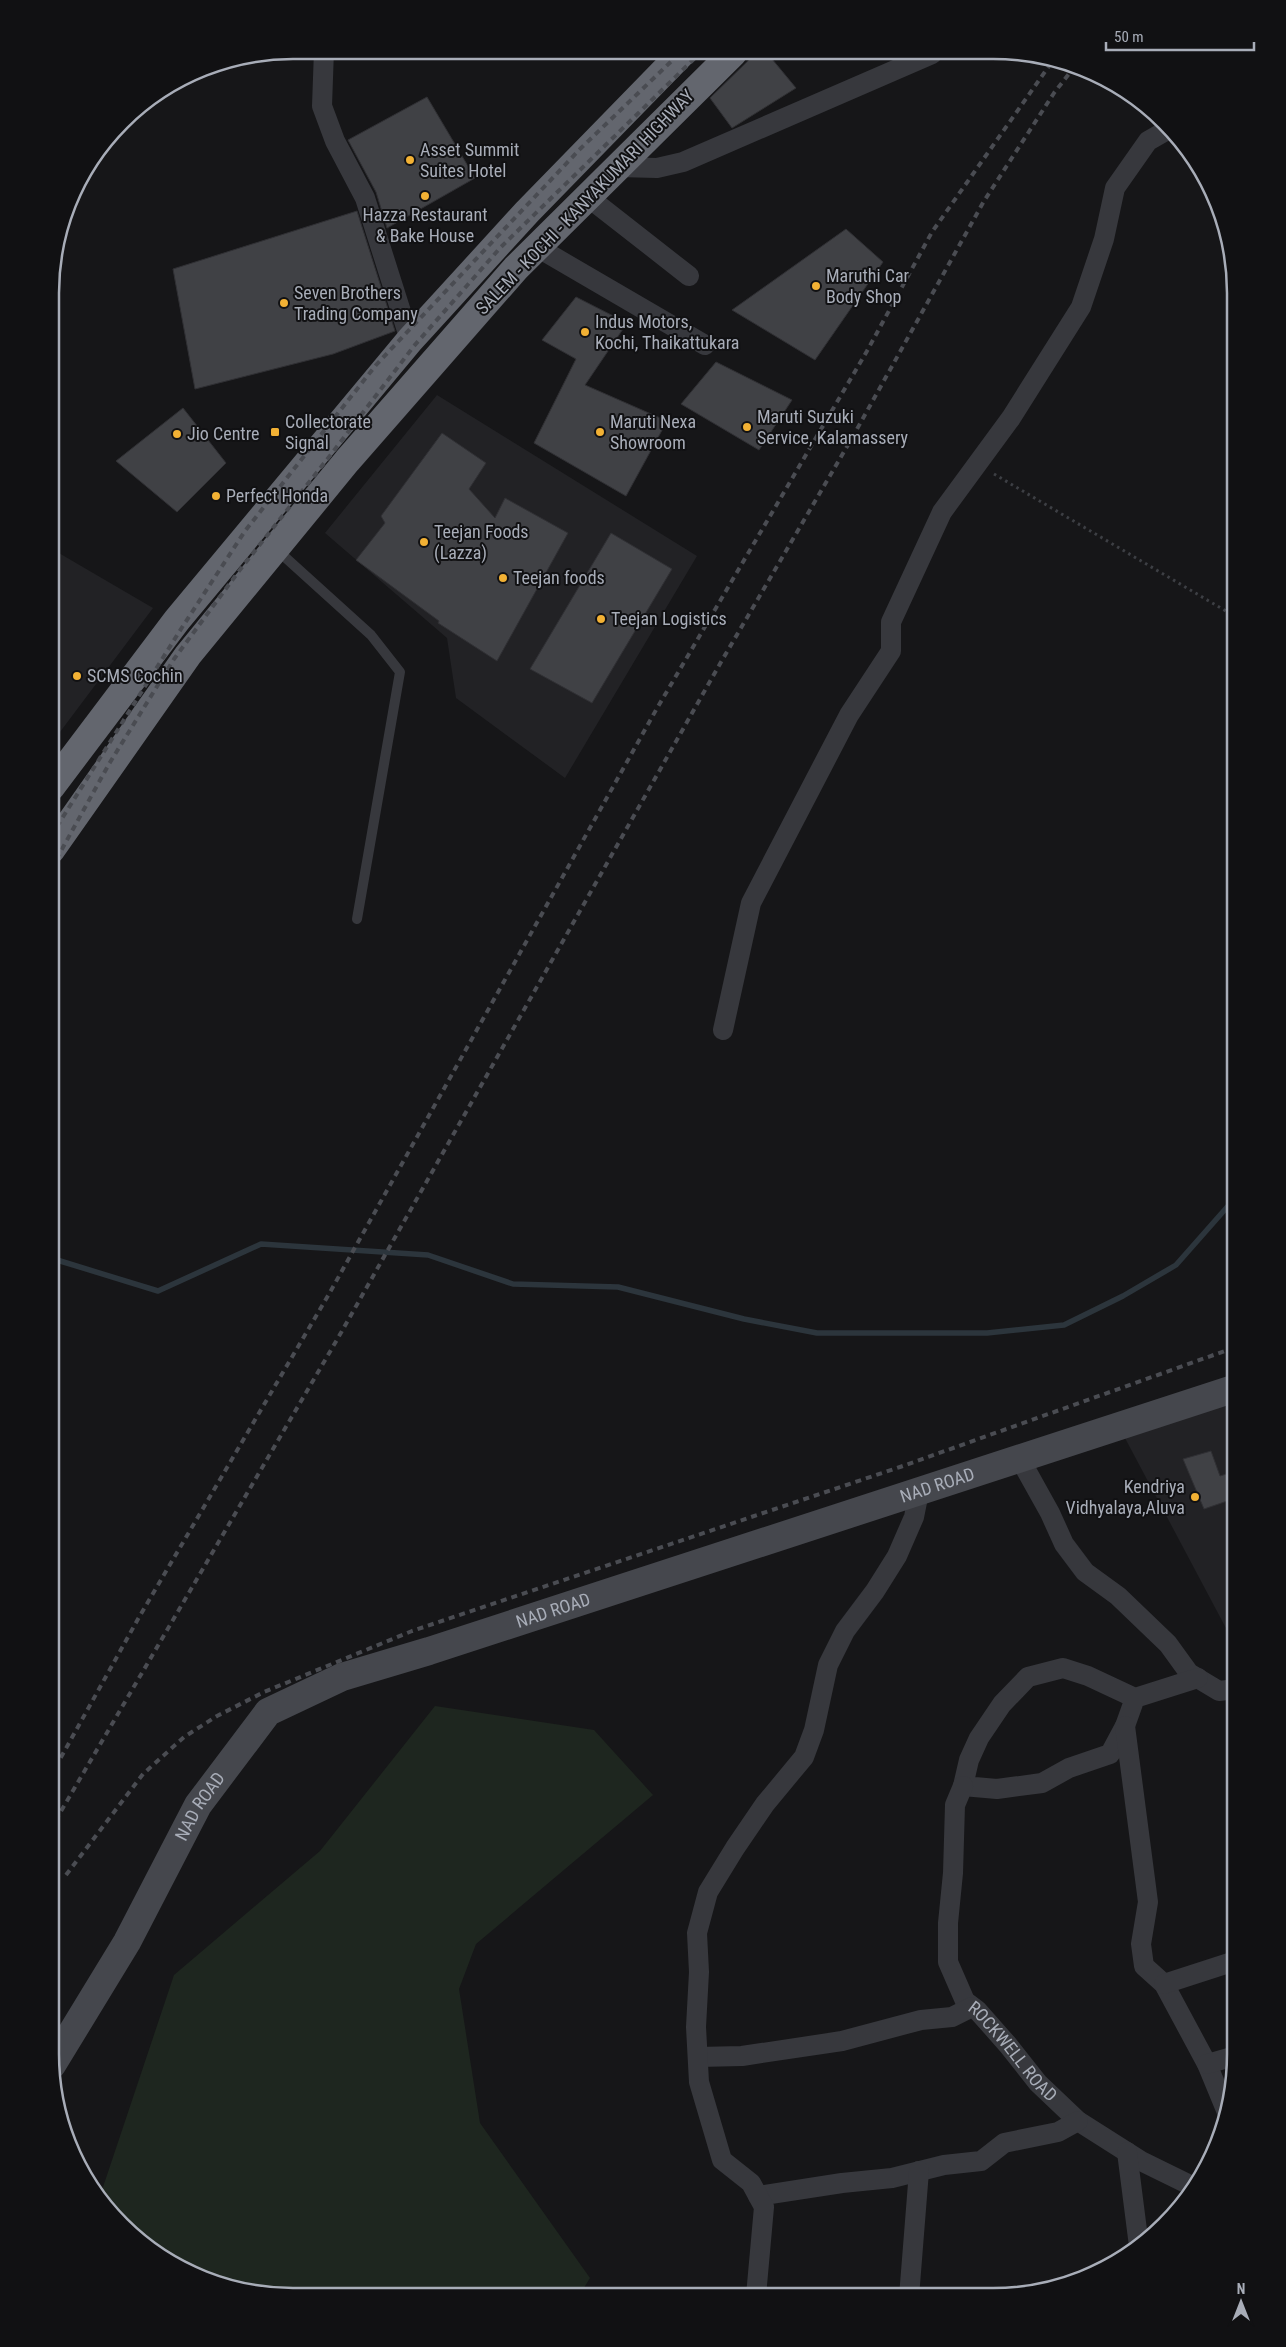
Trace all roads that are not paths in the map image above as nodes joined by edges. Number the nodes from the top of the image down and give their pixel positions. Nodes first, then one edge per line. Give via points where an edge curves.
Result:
1 (324, 59) edge
2 (676, 59) edge
3 (727, 59) edge
4 (920, 59) edge
5 (1163, 132) edge
6 (618, 168) junction
7 (588, 196) junction
8 (537, 247) junction
9 (689, 276) dead end
10 (410, 340) junction
11 (705, 345) dead end
12 (276, 549) junction
13 (59, 778) edge
14 (59, 839) edge
15 (357, 919) dead end
16 (723, 1030) dead end
17 (1227, 1391) edge
18 (1020, 1459) junction
19 (919, 1492) junction
20 (1198, 1678) junction
21 (1227, 1690) edge
22 (1135, 1698) junction
23 (1125, 1726) junction
24 (962, 1786) junction
25 (1227, 1964) edge
26 (1164, 1984) junction
27 (972, 2007) junction
28 (59, 2053) edge
29 (698, 2057) junction
30 (1227, 2058) edge
31 (1207, 2064) junction
32 (1223, 2102) edge
33 (1078, 2122) junction
34 (1126, 2152) junction
35 (919, 2171) junction
36 (1188, 2185) edge
37 (758, 2196) junction
38 (1138, 2238) edge
39 (757, 2288) edge
40 (909, 2288) edge

1 - 10 street via 322,106 335,141 365,198
2 - 10 highway, SALEM - KOCHI - KANYAKUMARI HIGHWAY via 527,212
3 - 6 highway, SALEM - KOCHI - KANYAKUMARI HIGHWAY
4 - 6 street via 683,162 657,168
5 - 16 street via 1148,141 1115,188 1104,239 1081,306 1011,418 942,512 891,622 891,651 849,714 751,903
6 - 7 highway, SALEM - KOCHI - KANYAKUMARI HIGHWAY
7 - 8 highway, SALEM - KOCHI - KANYAKUMARI HIGHWAY
7 - 9 street
8 - 11 street
8 - 12 highway, SALEM - KOCHI - KANYAKUMARI HIGHWAY via 347,461
10 - 13 highway, SALEM - KOCHI - KANYAKUMARI HIGHWAY via 177,620
12 - 14 highway, SALEM - KOCHI - KANYAKUMARI HIGHWAY via 188,656
12 - 15 lane via 371,635 400,672
17 - 18 street, NAD ROAD
18 - 19 street, NAD ROAD
18 - 20 street via 1064,1544 1085,1572 1118,1596 1168,1644 1189,1673
19 - 28 street, NAD ROAD via 429,1651 342,1676 268,1712 198,1805 127,1942
19 - 29 street via 914,1517 896,1556 845,1631 828,1666 814,1730 804,1758 765,1804 708,1892 697,1933
20 - 21 street via 1219,1691
20 - 22 street
22 - 23 street
22 - 24 street, ROCKWELL ROAD via 1063,1668 1028,1677 1002,1704 979,1738
23 - 24 street via 1110,1754 1069,1768 1042,1783 998,1790
23 - 26 street via 1148,1902 1141,1944 1144,1966
24 - 27 street, ROCKWELL ROAD via 955,1805 948,1962 965,2001
25 - 26 street
26 - 31 street
27 - 29 street via 952,2017 921,2020 842,2042 742,2056
27 - 33 street, ROCKWELL ROAD via 1038,2083
29 - 37 street via 699,2082 722,2160 751,2182
30 - 31 street
31 - 32 street
33 - 34 street, ROCKWELL ROAD
33 - 35 street via 1058,2132 1004,2143 981,2161
34 - 36 street, ROCKWELL ROAD
34 - 38 street
35 - 37 street via 892,2178 842,2182
35 - 40 street
37 - 39 street via 764,2207

